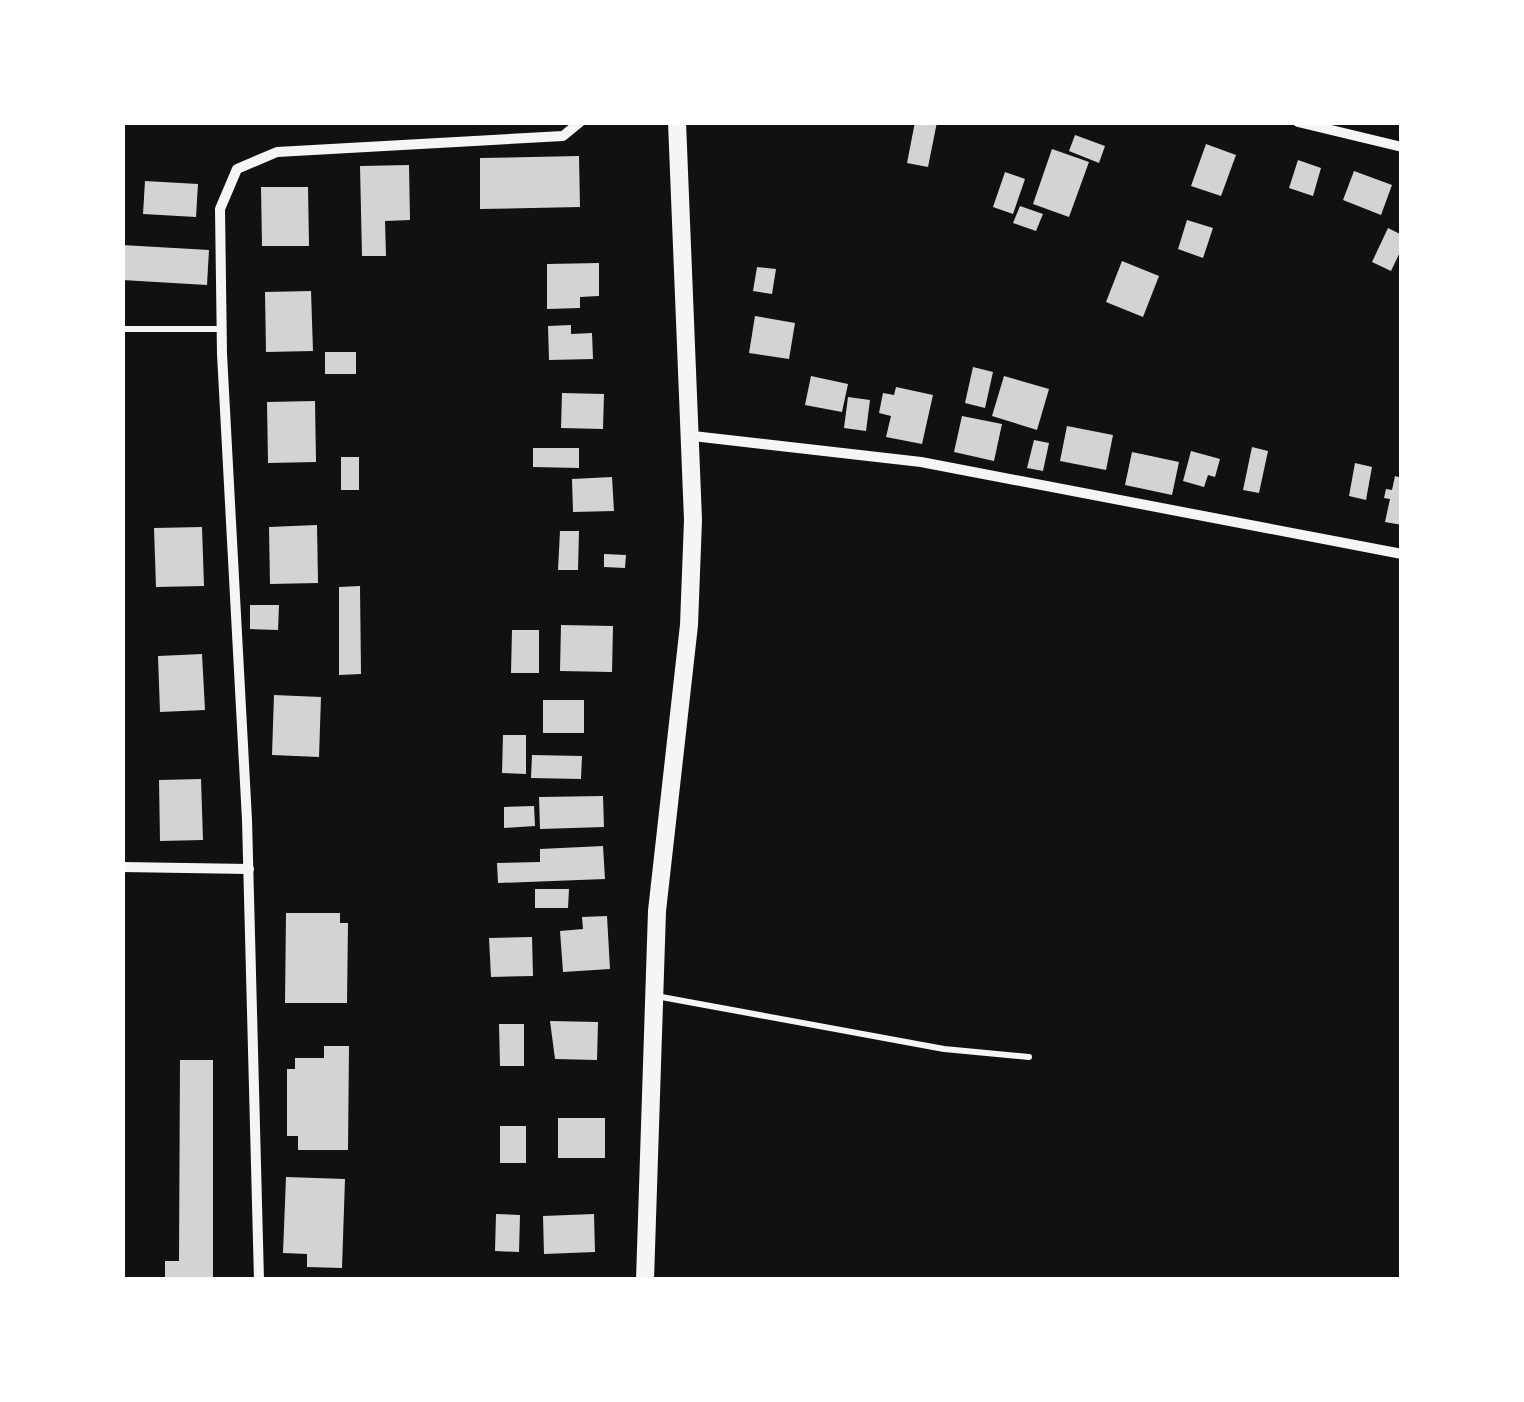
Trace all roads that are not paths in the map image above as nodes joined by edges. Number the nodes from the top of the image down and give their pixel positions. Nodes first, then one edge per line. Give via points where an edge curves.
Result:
1 (580, 122) edge
2 (677, 122) edge
3 (1298, 122) edge
4 (1402, 146) edge
5 (222, 328) junction
6 (122, 329) edge
7 (693, 436) junction
8 (1402, 554) edge
9 (122, 867) edge
10 (249, 868) junction
11 (652, 995) junction
12 (1029, 1057) dead end
13 (258, 1280) edge
14 (645, 1280) edge

1 - 5 street via 562,136 292,150 256,158 237,170 220,208
2 - 7 street
3 - 4 street
5 - 6 lane
5 - 10 street
7 - 8 street via 921,462
7 - 11 street via 689,625
9 - 10 street
10 - 13 street
11 - 12 lane via 944,1049
11 - 14 street

